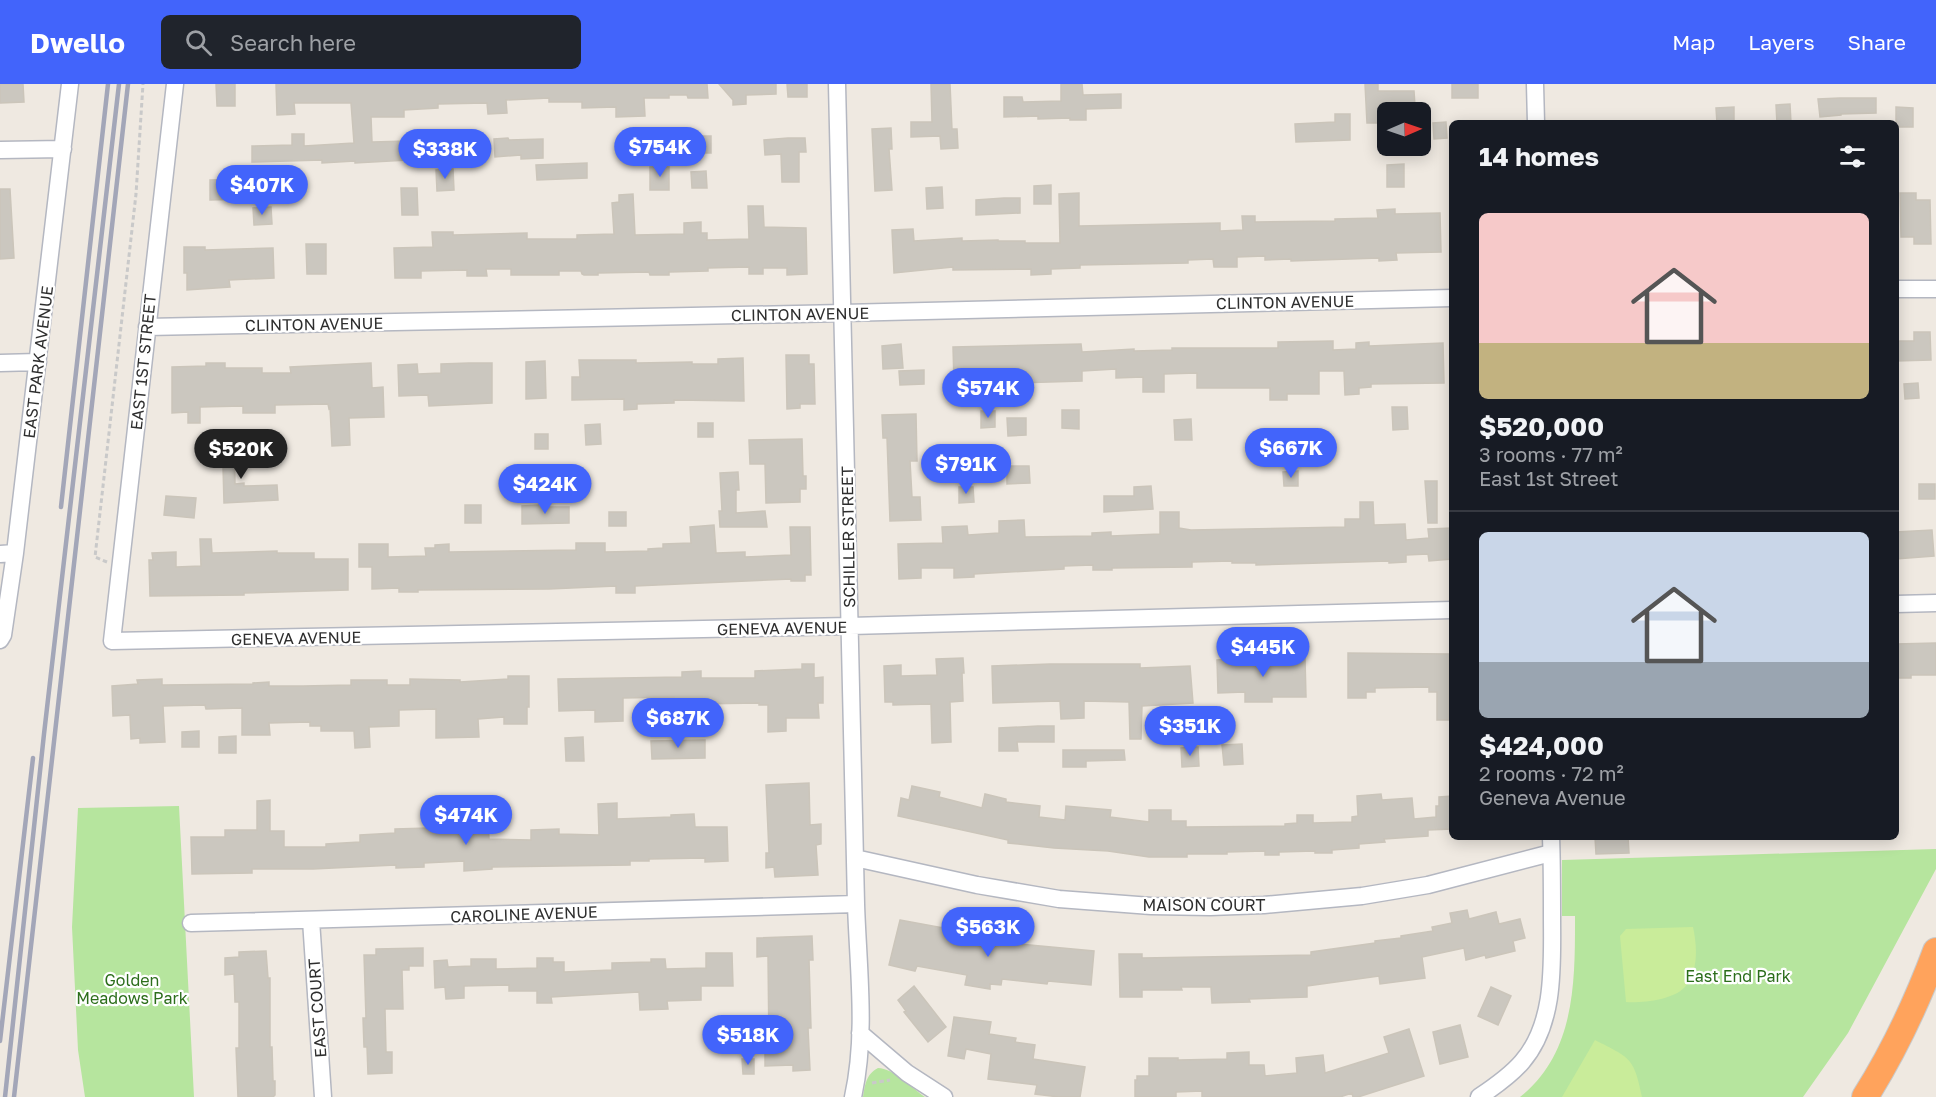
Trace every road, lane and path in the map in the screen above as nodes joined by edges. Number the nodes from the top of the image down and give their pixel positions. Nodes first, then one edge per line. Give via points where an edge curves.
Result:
1 (70, 84) edge
2 (143, 84) edge
3 (175, 84) edge
4 (837, 84) edge
5 (1535, 84) edge
6 (1536, 120) edge
7 (63, 149) junction
8 (0, 150) edge
9 (1899, 289) edge
10 (1936, 289) edge
11 (1449, 297) edge
12 (843, 313) junction
13 (147, 327) junction
14 (38, 362) junction
15 (0, 363) edge
16 (8, 554) edge
17 (120, 567) junction
18 (1936, 603) edge
19 (1899, 604) edge
20 (1449, 610) edge
21 (850, 626) junction
22 (0, 640) edge
23 (112, 641) joint
24 (1551, 845) edge
25 (855, 858) junction
26 (856, 904) junction
27 (311, 920) junction
28 (191, 923) dead end
29 (1936, 951) edge
30 (860, 1033) junction
31 (323, 1097) edge
32 (853, 1097) edge
33 (944, 1097) edge
34 (1479, 1097) edge
35 (1865, 1097) edge

1 - 7 street, EAST PARK AVENUE
2 - 17 path via 136,194 95,557
3 - 13 street, EAST 1ST STREET
4 - 12 street, SCHILLER STREET
5 - 6 street
7 - 8 street
7 - 14 street, EAST PARK AVENUE
9 - 10 street
11 - 12 street, CLINTON AVENUE
12 - 13 street, CLINTON AVENUE
12 - 21 street, SCHILLER STREET
13 - 17 street, EAST 1ST STREET
14 - 15 street
14 - 16 street, EAST PARK AVENUE
16 - 22 street, EAST PARK AVENUE
17 - 23 street, EAST 1ST STREET
18 - 19 street
20 - 21 street, GENEVA AVENUE
21 - 23 street, GENEVA AVENUE
21 - 25 street, SCHILLER STREET
24 - 25 street, MAISON COURT via 1428,885 1362,896 1210,907 1059,899
24 - 34 street via 1551,979 1546,1014 1536,1042 1523,1062
25 - 26 street, SCHILLER STREET
26 - 27 street, CAROLINE AVENUE
26 - 30 street, SCHILLER STREET
27 - 28 street, CAROLINE AVENUE
27 - 31 street, EAST COURT
29 - 35 highway via 1887,1062
30 - 32 street, SCHILLER STREET
30 - 33 street

